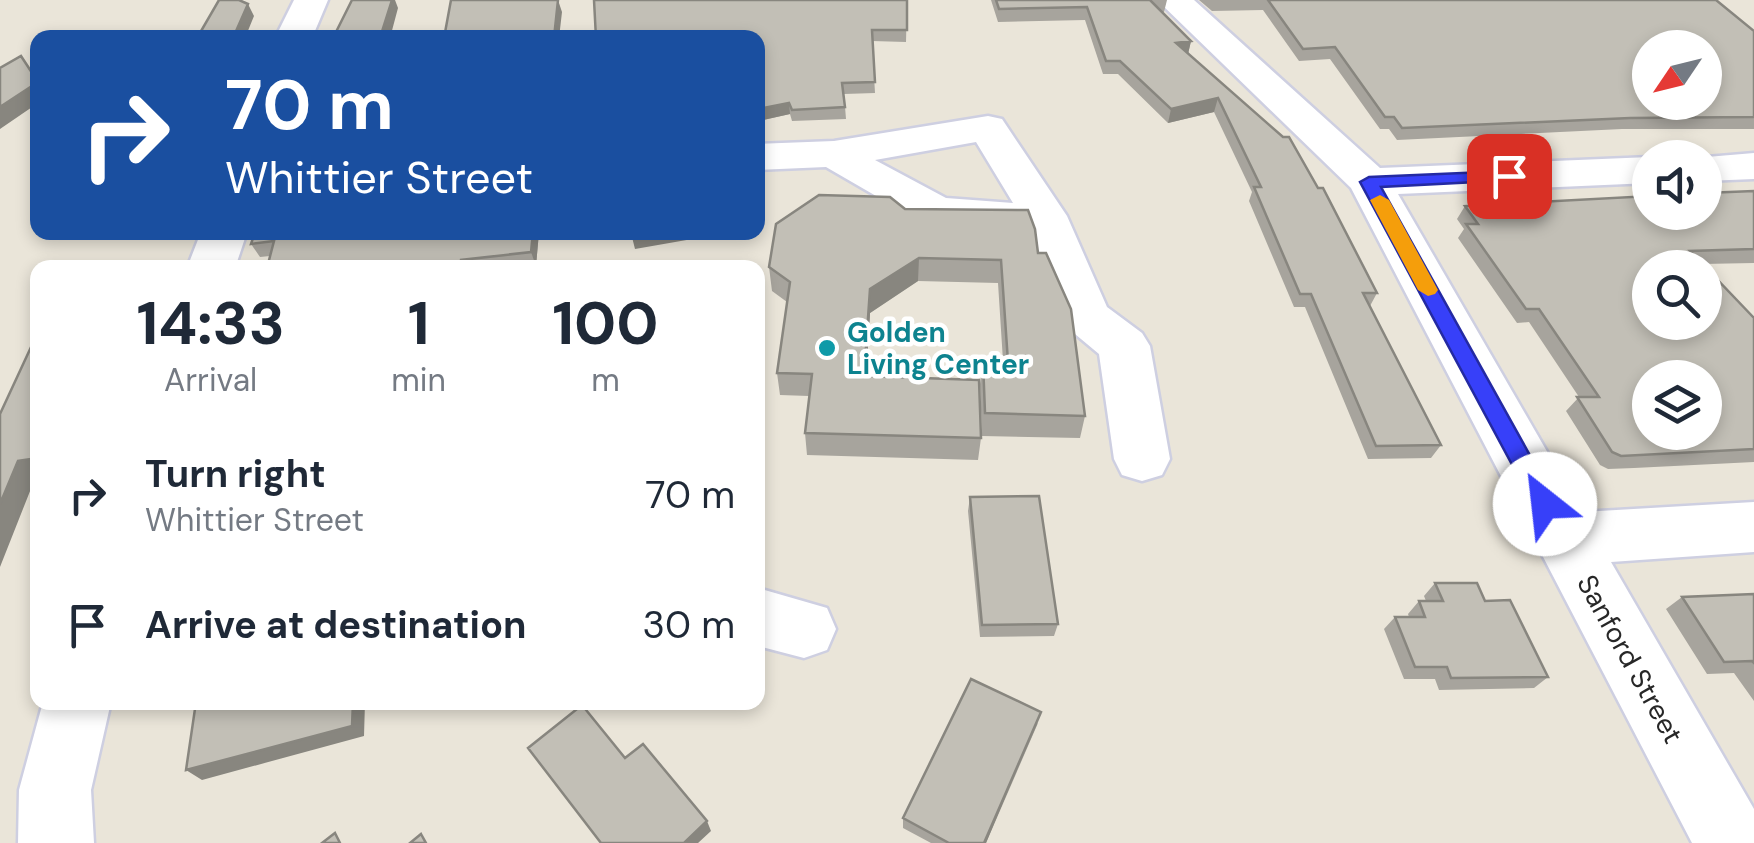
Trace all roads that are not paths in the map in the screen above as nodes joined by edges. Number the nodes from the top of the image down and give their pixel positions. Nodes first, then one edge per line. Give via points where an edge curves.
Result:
1 (311, 0) edge
2 (1174, 0) edge
3 (297, 30) edge
4 (834, 154) junction
5 (765, 157) edge
6 (1754, 166) edge
7 (1722, 167) edge
8 (1632, 171) edge
9 (1369, 182) junction
10 (1044, 216) junction
11 (1142, 459) dead end
12 (1754, 527) edge
13 (1564, 539) junction
14 (76, 710) edge
15 (56, 843) edge
16 (1732, 843) edge

1 - 3 street
2 - 9 street, Sanford Street
4 - 5 street
4 - 10 street via 937,212
4 - 10 street via 988,128
6 - 7 street
8 - 9 street
9 - 13 street, Sanford Street
10 - 11 street via 1087,318 1124,346
12 - 13 street
13 - 16 street, Sanford Street
14 - 15 street via 55,797

